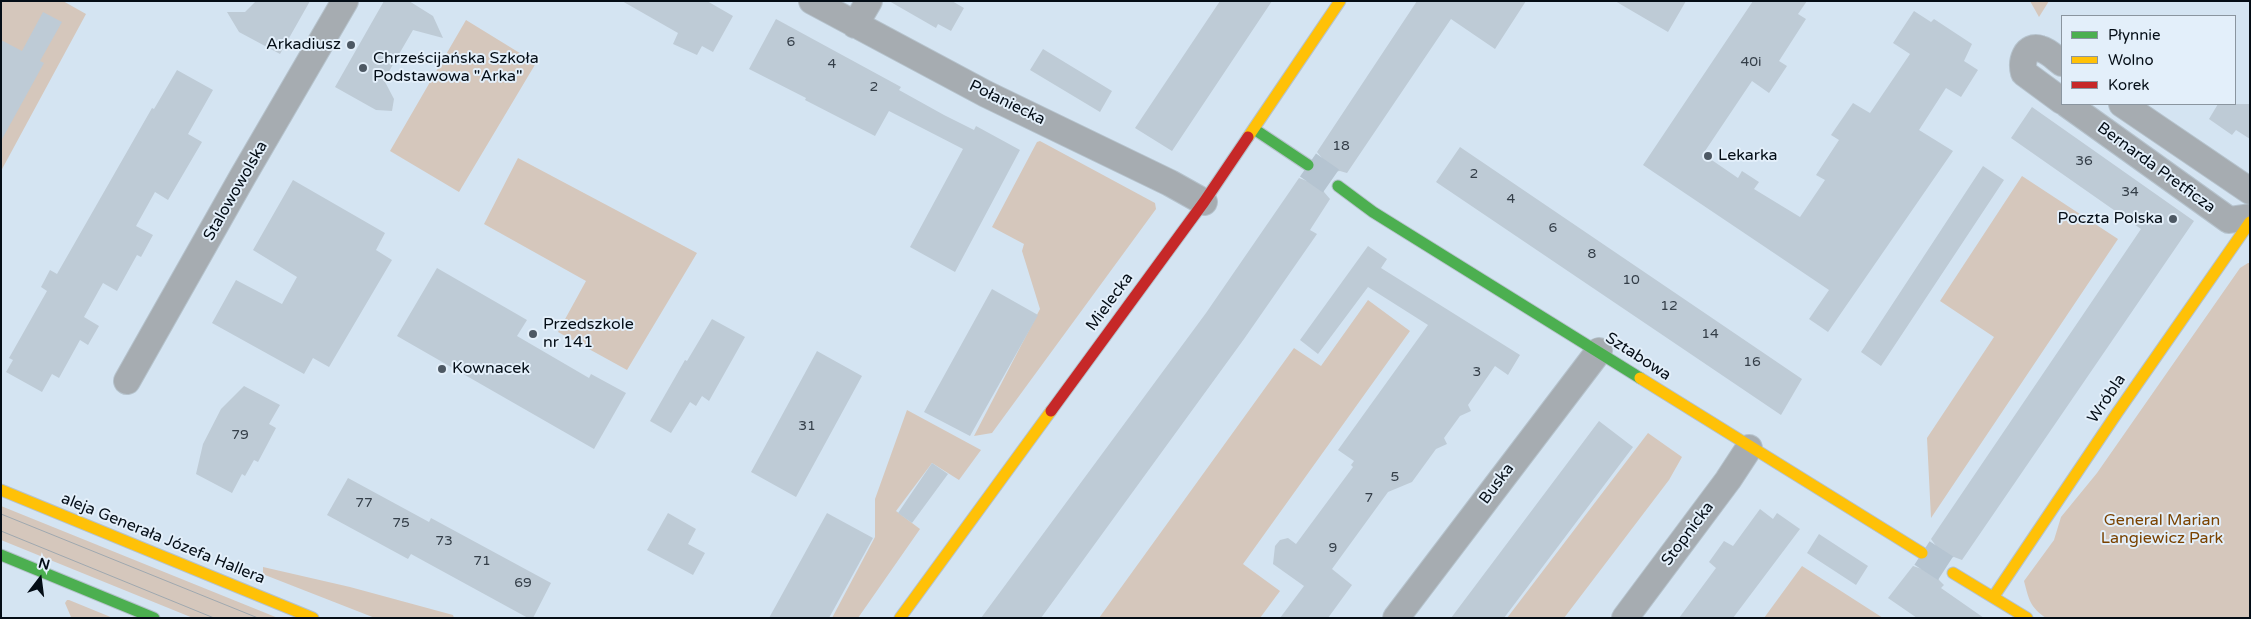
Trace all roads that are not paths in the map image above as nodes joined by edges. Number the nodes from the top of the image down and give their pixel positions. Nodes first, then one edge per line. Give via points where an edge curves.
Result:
1 (346, 1) edge
2 (812, 1) edge
3 (869, 1) edge
4 (1340, 1) edge
5 (855, 25) junction
6 (2061, 62) edge
7 (2061, 100) edge
8 (2068, 105) edge
9 (2123, 105) edge
10 (1254, 129) junction
11 (1308, 165) tunnel mouth
12 (1338, 186) tunnel mouth
13 (2250, 191) edge
14 (1204, 202) junction
15 (2250, 216) edge
16 (2250, 222) edge
17 (1599, 351) junction
18 (127, 381) dead end
19 (1749, 448) junction
20 (1, 490) edge
21 (1922, 554) tunnel mouth
22 (1, 555) edge
23 (1953, 573) tunnel mouth
24 (1994, 596) junction
25 (154, 618) edge
26 (313, 618) edge
27 (900, 618) edge
28 (1396, 618) edge
29 (1625, 618) edge
30 (2026, 618) edge

1 - 18 street, Stalowowolska
2 - 5 street, Połaniecka
3 - 5 street
4 - 10 street, Mielecka
5 - 14 street, Połaniecka
6 - 7 street via 2043,49 2035,48 2022,64 2024,73
8 - 15 street, Bernarda Pretficza via 2229,220
9 - 13 street, Bernarda Pretficza
10 - 11 street
10 - 14 street, Mielecka
12 - 17 street, Sztabowa via 1373,212
14 - 27 street, Mielecka
16 - 24 street, Wróbla
17 - 19 street, Sztabowa
17 - 28 street, Buska
19 - 21 street, Sztabowa
19 - 29 street, Stopnicka
20 - 26 street, aleja Generała Józefa Hallera
22 - 25 street
23 - 24 street
24 - 30 street

